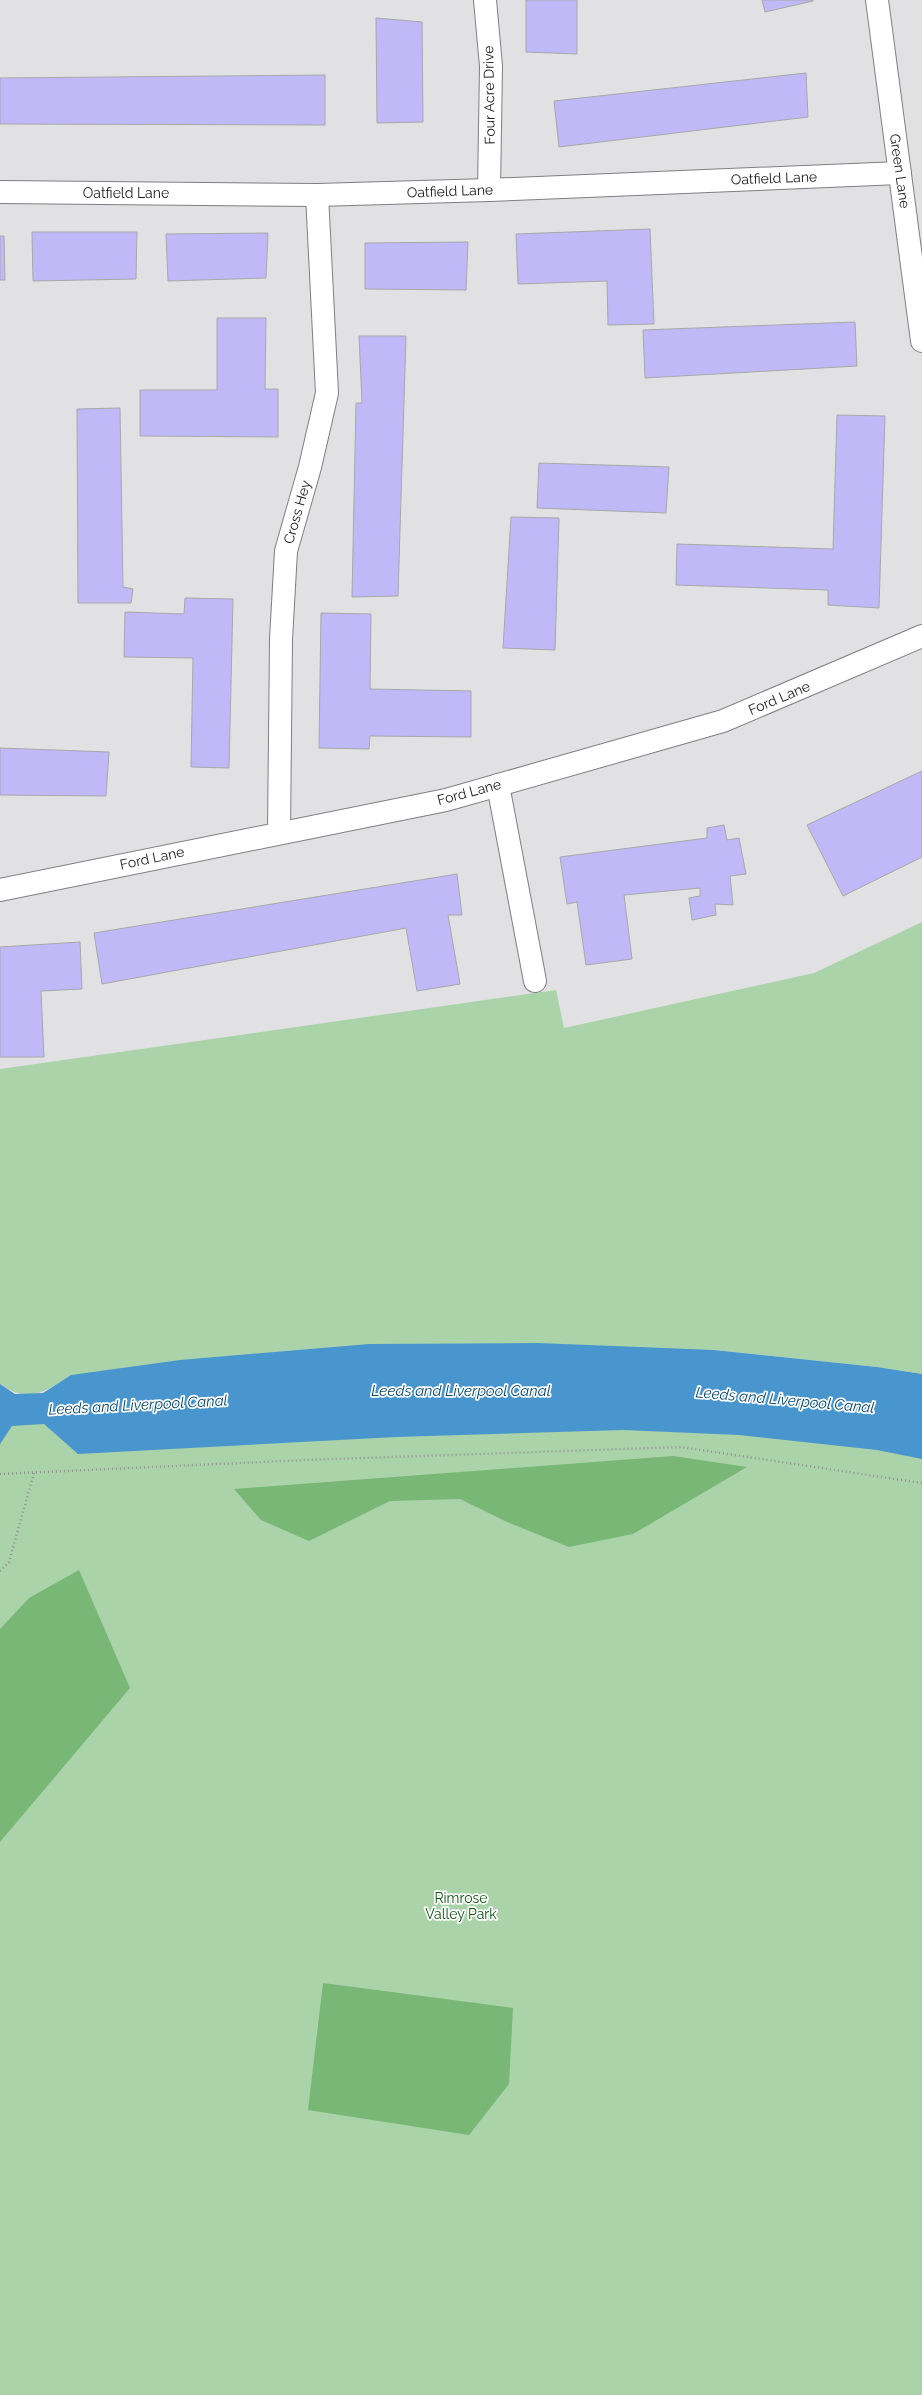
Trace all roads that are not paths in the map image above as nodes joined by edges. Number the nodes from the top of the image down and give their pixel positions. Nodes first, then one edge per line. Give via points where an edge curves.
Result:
1 (485, 0) edge
2 (877, 0) edge
3 (900, 172) junction
4 (489, 190) junction
5 (0, 192) edge
6 (317, 194) junction
7 (922, 341) edge
8 (922, 636) edge
9 (498, 785) junction
10 (279, 832) junction
11 (0, 890) edge
12 (535, 981) dead end

1 - 4 street, Four Acre Drive via 491,66
2 - 3 street, Green Lane
3 - 4 street, Oatfield Lane
3 - 7 street, Green Lane
4 - 6 street, Oatfield Lane
5 - 6 street, Oatfield Lane
6 - 10 street, Cross Hey via 327,393 310,467 286,552 280,639
8 - 9 street, Ford Lane via 723,721
9 - 10 street, Ford Lane via 446,800
9 - 12 street
10 - 11 street, Ford Lane

